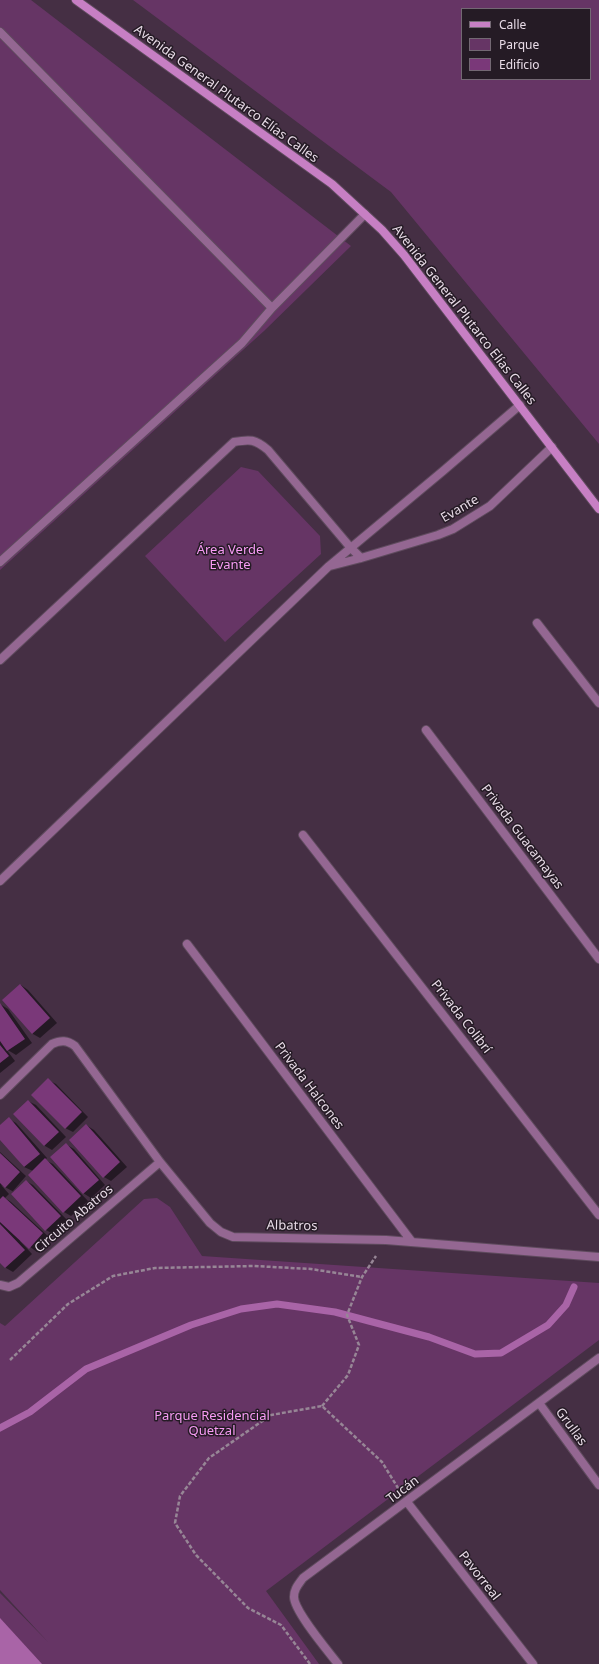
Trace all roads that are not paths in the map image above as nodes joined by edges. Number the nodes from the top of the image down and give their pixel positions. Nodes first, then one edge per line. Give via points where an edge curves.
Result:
1 (76, 0) edge
2 (0, 32) edge
3 (365, 214) junction
4 (272, 308) junction
5 (520, 405) junction
6 (552, 447) junction
7 (599, 509) edge
8 (350, 547) junction
9 (361, 558) junction
10 (0, 562) edge
11 (329, 566) junction
12 (537, 623) dead end
13 (0, 660) edge
14 (599, 703) edge
15 (426, 730) dead end
16 (303, 835) dead end
17 (0, 881) edge
18 (186, 944) dead end
19 (599, 959) edge
20 (0, 1094) edge
21 (160, 1162) junction
22 (599, 1215) edge
23 (412, 1242) junction
24 (599, 1257) edge
25 (0, 1285) edge
26 (599, 1358) edge
27 (539, 1403) junction
28 (599, 1485) edge
29 (407, 1502) junction
30 (338, 1664) edge
31 (533, 1664) edge

1 - 3 street, Avenida General Plutarco Elías Calles via 332,184
2 - 4 street
3 - 4 street
3 - 5 street, Avenida General Plutarco Elías Calles via 404,255
4 - 10 street via 242,343
5 - 6 street, Avenida General Plutarco Elías Calles
5 - 8 street
6 - 7 street, Avenida General Plutarco Elías Calles
6 - 9 street, Evante via 490,506 453,529
8 - 9 street
8 - 11 street
8 - 13 street via 268,450 258,442 247,439 234,442
9 - 11 street, Evante
11 - 17 street
12 - 14 street
15 - 19 street, Privada Guacamayas
16 - 22 street, Privada Colibrí
18 - 23 street, Privada Halcones
20 - 21 street, Albatros via 52,1044 68,1041 75,1046
21 - 23 street, Albatros via 210,1224 233,1237
21 - 25 street, Circuito Abatros via 18,1283 9,1287
23 - 24 street, Albatros
26 - 27 street, Tucán
27 - 28 street, Grullas
27 - 29 street, Tucán
29 - 30 street, Tucán via 303,1578 295,1588 294,1599 298,1610
29 - 31 street, Pavorreal

